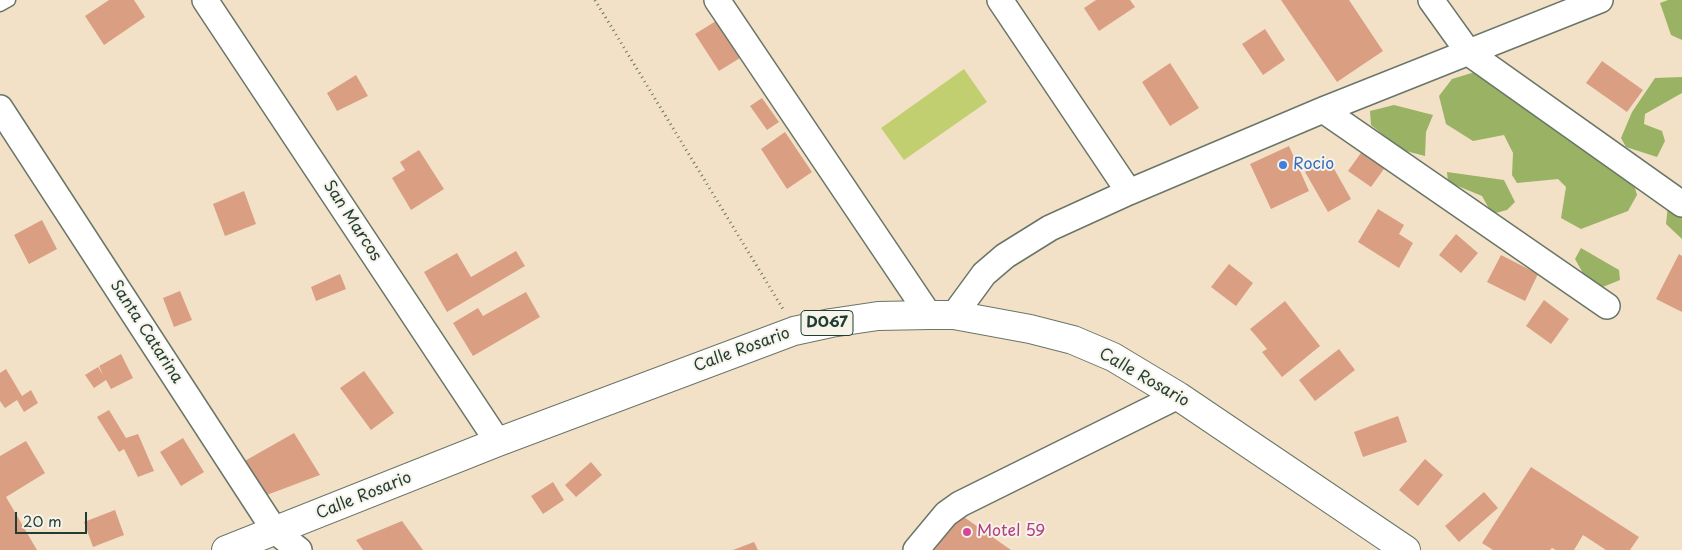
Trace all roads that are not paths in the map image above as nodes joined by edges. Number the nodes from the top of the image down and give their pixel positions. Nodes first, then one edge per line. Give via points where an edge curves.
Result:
1 (9, 0) edge
2 (206, 0) edge
3 (717, 0) edge
4 (1000, 0) edge
5 (1430, 0) edge
6 (1600, 0) edge
7 (0, 5) edge
8 (1469, 52) junction
9 (0, 108) edge
10 (1323, 110) junction
11 (1129, 192) junction
12 (1682, 204) edge
13 (1607, 306) dead end
14 (941, 315) junction
15 (1178, 396) junction
16 (498, 442) junction
17 (275, 531) junction
18 (226, 550) edge
19 (299, 550) edge
20 (916, 550) edge
21 (1406, 550) edge

1 - 7 lane
2 - 16 street, San Marcos
3 - 14 street
4 - 11 street
5 - 8 street
6 - 8 street
8 - 10 street
8 - 12 street
9 - 17 street, Santa Catarina
10 - 11 street
10 - 13 street
11 - 14 street via 1050,228 1005,256
14 - 15 main road, Calle Rosario / D067 via 1030,329 1073,340 1113,356
14 - 16 main road, Calle Rosario / D067 via 878,316 794,331
15 - 20 street via 960,504 946,514
15 - 21 main road, Calle Rosario / D067
16 - 17 main road, Calle Rosario / D067
17 - 18 main road, Calle Rosario / D067
17 - 19 street, Santa Catarina

